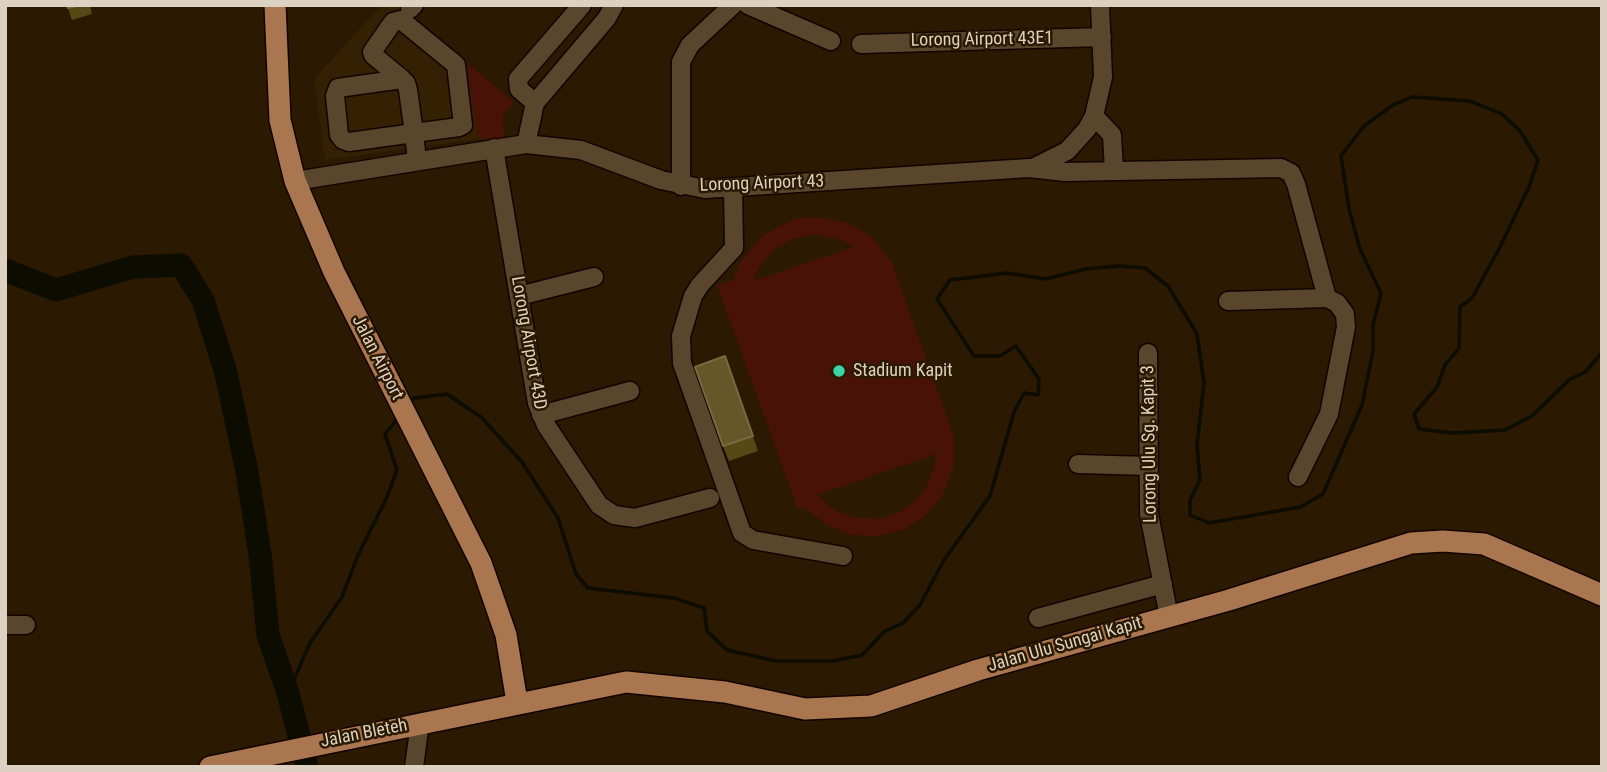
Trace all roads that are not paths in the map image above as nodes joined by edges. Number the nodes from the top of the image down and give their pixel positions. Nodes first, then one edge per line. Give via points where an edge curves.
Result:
1 (275, 5) edge
2 (582, 5) edge
3 (614, 5) edge
4 (733, 5) edge
5 (748, 5) edge
6 (1100, 5) edge
7 (1102, 37) junction
8 (831, 41) dead end
9 (862, 44) dead end
10 (402, 79) junction
11 (535, 103) junction
12 (1094, 116) junction
13 (414, 133) junction
14 (526, 145) junction
15 (495, 148) junction
16 (417, 161) junction
17 (1028, 168) junction
18 (1114, 171) junction
19 (295, 181) junction
20 (681, 186) junction
21 (733, 188) junction
22 (594, 277) dead end
23 (519, 296) junction
24 (1327, 298) junction
25 (1228, 301) dead end
26 (1148, 354) dead end
27 (630, 391) dead end
28 (541, 415) junction
29 (1078, 464) dead end
30 (1148, 466) junction
31 (1298, 477) dead end
32 (710, 498) dead end
33 (843, 556) dead end
34 (1163, 584) junction
35 (1601, 597) edge
36 (1170, 617) junction
37 (1038, 618) dead end
38 (5, 625) edge
39 (26, 625) dead end
40 (517, 702) junction
41 (420, 723) junction
42 (214, 766) edge
43 (414, 767) edge

1 - 19 main road, Jalan Airport via 280,120
2 - 11 street via 518,79 519,89
3 - 11 street
4 - 20 street via 690,45 681,62
5 - 8 street
6 - 7 street
7 - 9 street, Lorong Airport 43E1
7 - 12 street via 1103,77
10 - 13 street via 408,86
10 - 13 street via 338,88 340,135 349,142
10 - 13 street via 372,52 398,19 456,65 463,125
11 - 14 street
12 - 17 street via 1067,151
12 - 18 street via 1112,135
13 - 16 street
14 - 15 street, Lorong Airport 43
14 - 20 street, Lorong Airport 43 via 581,150
15 - 16 street, Lorong Airport 43
15 - 23 street, Lorong Airport 43D
16 - 19 street, Lorong Airport 43
17 - 18 street
17 - 21 street, Lorong Airport 43
18 - 24 street via 1286,170 1296,184
19 - 40 main road, Jalan Airport via 334,272 495,598
20 - 21 street, Lorong Airport 43
21 - 33 street via 734,248 693,296 681,335 682,363 742,533 753,540
22 - 23 street
23 - 28 street, Lorong Airport 43D
24 - 25 street
24 - 31 street via 1342,307 1346,327 1329,414
26 - 30 street, Lorong Ulu Sg. Kapit 3
27 - 28 street
28 - 32 street, Lorong Airport 43D via 599,505 614,515 635,518
29 - 30 street
30 - 34 street, Lorong Ulu Sg. Kapit 3 via 1149,522
34 - 36 street, Lorong Ulu Sg. Kapit 3
34 - 37 street
35 - 36 main road, Jalan Ulu Sungai Kapit via 1507,551 1443,541 1382,550
36 - 40 main road, Jalan Ulu Sungai Kapit via 978,670 862,708 805,709 725,692 626,682
38 - 39 street
40 - 41 main road, Jalan Bleteh
41 - 42 main road, Jalan Bleteh
41 - 43 street

